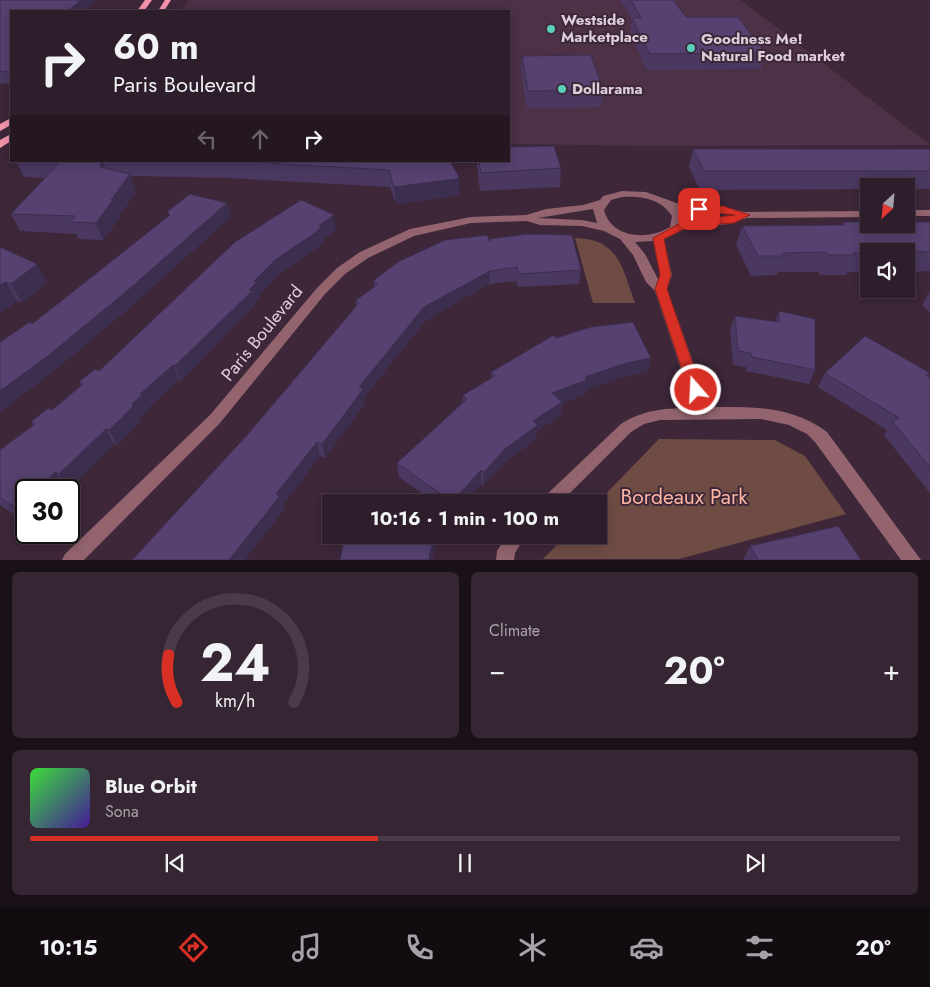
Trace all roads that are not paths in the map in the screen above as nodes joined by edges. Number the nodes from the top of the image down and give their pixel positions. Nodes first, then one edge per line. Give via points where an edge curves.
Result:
1 (149, 0) edge
2 (141, 10) edge
3 (601, 203) junction
4 (667, 203) junction
5 (915, 213) edge
6 (860, 214) edge
7 (929, 214) edge
8 (745, 215) junction
9 (528, 218) junction
10 (609, 229) junction
11 (675, 229) junction
12 (624, 236) junction
13 (658, 238) junction
14 (661, 289) junction
15 (703, 412) junction
16 (558, 494) edge
17 (511, 544) edge
18 (71, 560) edge
19 (505, 560) edge
20 (912, 560) edge

1 - 2 main road
3 - 4 street via 616,195 634,193
3 - 9 street, Paris Boulevard via 576,210 538,213
3 - 10 street via 599,218
4 - 8 street via 681,208 723,210
4 - 11 street via 678,216
5 - 7 street
6 - 8 street
8 - 11 street via 734,220 688,223
9 - 10 street, Paris Boulevard
9 - 18 street, Paris Boulevard via 471,220 440,225 392,240 352,262 320,291 215,419
10 - 12 street
11 - 13 street
12 - 13 street
12 - 14 street via 639,254 650,279
13 - 14 street via 666,275
14 - 15 street
15 - 16 street via 648,416 632,423
15 - 20 street via 771,414 812,430 829,445
17 - 19 street

